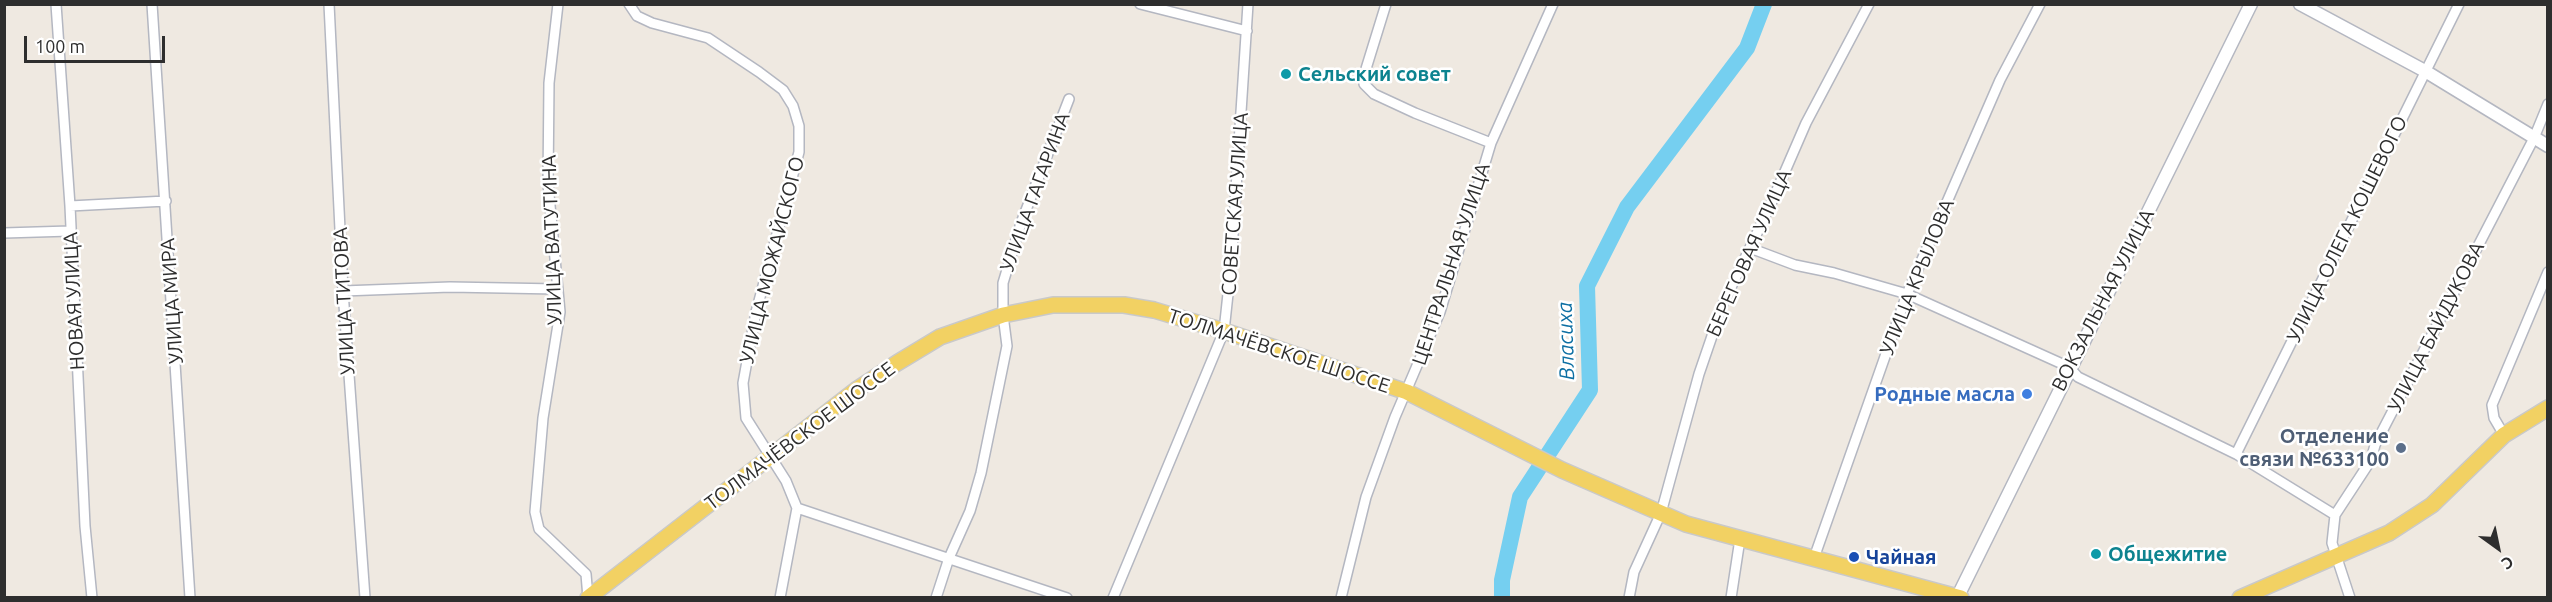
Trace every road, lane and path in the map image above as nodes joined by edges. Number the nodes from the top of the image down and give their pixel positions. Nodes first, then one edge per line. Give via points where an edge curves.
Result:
1 (56, 4) edge
2 (152, 4) edge
3 (329, 4) edge
4 (558, 4) edge
5 (628, 4) edge
6 (1140, 4) edge
7 (1248, 4) edge
8 (1386, 4) edge
9 (1553, 4) edge
10 (1869, 4) edge
11 (2040, 4) edge
12 (2251, 4) edge
13 (2300, 4) edge
14 (2459, 4) edge
15 (1247, 31) junction
16 (2425, 71) junction
17 (1069, 99) dead end
18 (2547, 104) edge
19 (2534, 138) junction
20 (1491, 143) junction
21 (2547, 146) edge
22 (166, 201) junction
23 (70, 206) junction
24 (70, 231) junction
25 (4, 233) edge
26 (1750, 248) junction
27 (2547, 272) edge
28 (556, 289) junction
29 (343, 291) junction
30 (1907, 294) junction
31 (1003, 315) junction
32 (1224, 331) junction
33 (2069, 368) junction
34 (1407, 392) junction
35 (2547, 408) edge
36 (2504, 435) junction
37 (2236, 454) junction
38 (770, 458) junction
39 (797, 508) junction
40 (1661, 513) junction
41 (2335, 515) junction
42 (1740, 539) junction
43 (949, 558) junction
44 (1814, 558) junction
45 (2335, 558) junction
46 (92, 597) edge
47 (190, 597) edge
48 (365, 597) edge
49 (588, 597) edge
50 (780, 597) edge
51 (936, 597) edge
52 (1066, 597) edge
53 (1113, 597) edge
54 (1341, 597) edge
55 (1629, 597) edge
56 (1731, 597) edge
57 (1958, 597) edge
58 (2240, 597) edge
59 (2349, 597) edge

1 - 23 street, НОВАЯ УЛИЦА
2 - 22 street, УЛИЦА МИРА
3 - 29 street, УЛИЦА ТИТОВА
4 - 28 street, УЛИЦА ВАТУТИНА via 549,83 548,184
5 - 38 street, УЛИЦА МОЖАЙСКОГО via 638,16 652,23 708,38 783,90 793,106 799,126 799,152 756,312 743,383 746,418
6 - 15 street
7 - 15 street, СОВЕТСКАЯ УЛИЦА
8 - 20 street via 1364,84 1374,94 1405,109
9 - 20 street, ЦЕНТРАЛЬНАЯ УЛИЦА
10 - 26 street, БЕРЕГОВАЯ УЛИЦА via 1806,123
11 - 30 street, УЛИЦА КРЫЛОВА via 2001,80
12 - 33 street, ВОКЗАЛЬНАЯ УЛИЦА
13 - 16 street
14 - 16 street, УЛИЦА ОЛЕГА КОШЕВОГО
15 - 32 street, СОВЕТСКАЯ УЛИЦА via 1232,266
16 - 19 street
16 - 37 street, УЛИЦА ОЛЕГА КОШЕВОГО
17 - 31 street, УЛИЦА ГАГАРИНА via 1021,223 1003,283
18 - 19 street, УЛИЦА БАЙДУКОВА
19 - 21 street
19 - 41 street, УЛИЦА БАЙДУКОВА via 2375,445 2371,460
20 - 34 street, ЦЕНТРАЛЬНАЯ УЛИЦА via 1440,312
22 - 23 street
22 - 47 street, УЛИЦА МИРА
23 - 24 street, НОВАЯ УЛИЦА
24 - 25 street
24 - 46 street, НОВАЯ УЛИЦА
26 - 30 street via 1795,266
26 - 40 street, БЕРЕГОВАЯ УЛИЦА via 1723,304 1699,374
27 - 36 street via 2492,405
28 - 29 street
28 - 49 street, УЛИЦА ВАТУТИНА via 560,312 543,418 535,512 540,529 586,574
29 - 48 street, УЛИЦА ТИТОВА
30 - 33 street
30 - 44 street, УЛИЦА КРЫЛОВА
31 - 32 main road, ТОЛМАЧЁВСКОЕ ШОССЕ via 1053,305 1124,305
31 - 38 main road, ТОЛМАЧЁВСКОЕ ШОССЕ via 939,337 914,352 856,390
31 - 43 street, УЛИЦА ГАГАРИНА via 1007,346 981,473 970,511
32 - 34 main road, ТОЛМАЧЁВСКОЕ ШОССЕ
32 - 53 street, СОВЕТСКАЯ УЛИЦА
33 - 37 street via 2078,378
33 - 57 street, ВОКЗАЛЬНАЯ УЛИЦА
34 - 40 main road, ТОЛМАЧЁВСКОЕ ШОССЕ via 1562,470
34 - 54 street, ЦЕНТРАЛЬНАЯ УЛИЦА via 1365,497
35 - 36 main road
36 - 45 main road via 2432,504 2389,532
37 - 41 street
38 - 39 street, УЛИЦА МОЖАЙСКОГО via 786,481
38 - 49 main road, ТОЛМАЧЁВСКОЕ ШОССЕ
39 - 43 street
39 - 50 street
40 - 42 main road, ТОЛМАЧЁВСКОЕ ШОССЕ
40 - 55 street, БЕРЕГОВАЯ УЛИЦА via 1634,572
41 - 45 street
42 - 44 main road, ТОЛМАЧЁВСКОЕ ШОССЕ
42 - 56 street
43 - 51 street, УЛИЦА ГАГАРИНА
43 - 52 street
44 - 57 main road, ТОЛМАЧЁВСКОЕ ШОССЕ
45 - 58 main road
45 - 59 street

